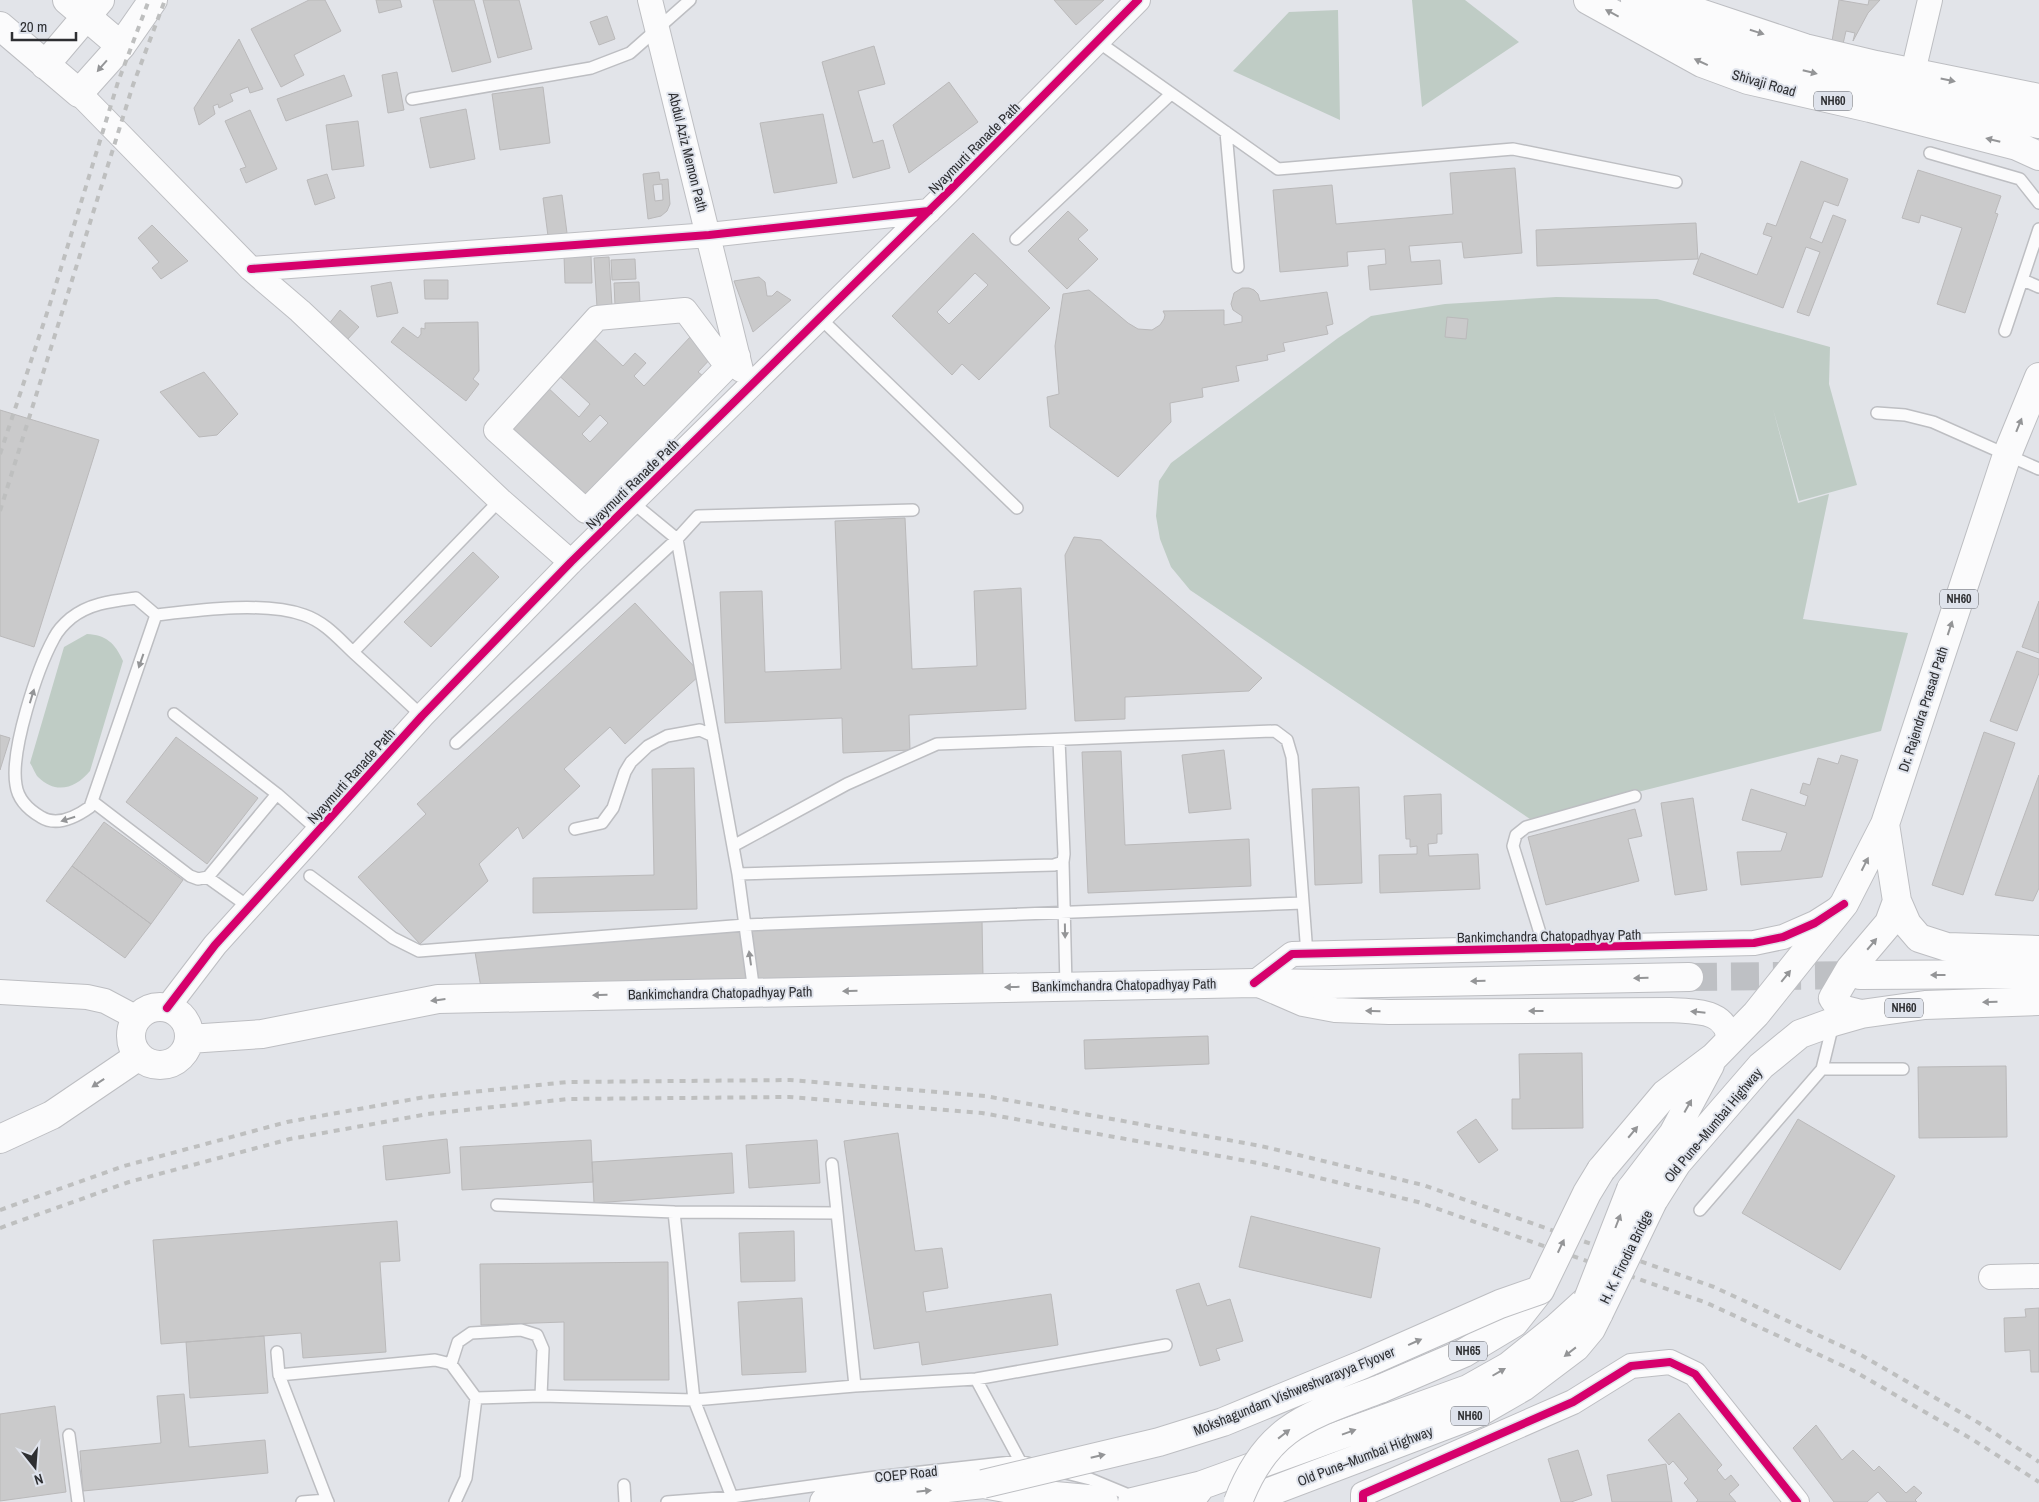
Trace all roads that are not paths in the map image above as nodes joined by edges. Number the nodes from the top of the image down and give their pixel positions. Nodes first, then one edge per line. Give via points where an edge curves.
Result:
1 (153, 0) edge
2 (650, 0) edge
3 (690, 0) edge
4 (1138, 0) edge
5 (1588, 0) edge
6 (1635, 0) edge
7 (1661, 0) edge
8 (1930, 0) edge
9 (85, 6) edge
10 (658, 30) junction
11 (9, 34) edge
12 (1097, 41) junction
13 (121, 46) junction
14 (45, 65) junction
15 (1913, 72) junction
16 (78, 93) junction
17 (1171, 94) junction
18 (2039, 98) edge
19 (412, 99) dead end
20 (2039, 124) edge
21 (1226, 132) junction
22 (1930, 153) dead end
23 (2039, 156) edge
24 (1676, 182) dead end
25 (2039, 203) edge
26 (929, 211) junction
27 (2039, 229) edge
28 (709, 234) junction
29 (1016, 239) dead end
30 (1238, 266) dead end
31 (251, 269) junction
32 (2023, 280) junction
33 (2039, 287) edge
34 (820, 318) junction
35 (2005, 331) dead end
36 (732, 361) junction
37 (2039, 376) edge
38 (746, 391) junction
39 (1877, 413) dead end
40 (2007, 455) junction
41 (2039, 469) edge
42 (500, 500) junction
43 (632, 502) junction
44 (1017, 508) dead end
45 (913, 510) dead end
46 (677, 539) junction
47 (570, 562) junction
48 (156, 615) junction
49 (353, 652) junction
50 (174, 714) dead end
51 (422, 716) junction
52 (713, 736) junction
53 (1058, 740) junction
54 (456, 743) dead end
55 (276, 794) junction
56 (1635, 796) dead end
57 (92, 801) junction
58 (1885, 824) junction
59 (575, 829) dead end
60 (318, 830) junction
61 (733, 846) junction
62 (1063, 862) junction
63 (738, 874) junction
64 (310, 876) dead end
65 (207, 877) junction
66 (1897, 901) junction
67 (1303, 903) junction
68 (1844, 904) junction
69 (249, 907) junction
70 (1065, 912) junction
71 (745, 925) junction
72 (1544, 949) junction
73 (2039, 950) edge
74 (1307, 954) junction
75 (2039, 974) edge
76 (1860, 975) tunnel mouth
77 (1690, 977) tunnel mouth
78 (1254, 983) junction
79 (1066, 986) junction
80 (0, 992) edge
81 (754, 992) junction
82 (2039, 1001) edge
83 (167, 1008) junction
84 (1861, 1014) junction
85 (137, 1018) junction
86 (1833, 1022) junction
87 (189, 1039) junction
88 (1722, 1050) junction
89 (139, 1056) junction
90 (1822, 1069) junction
91 (1903, 1069) dead end
92 (0, 1139) edge
93 (832, 1164) dead end
94 (1642, 1195) junction
95 (496, 1205) dead end
96 (1700, 1210) dead end
97 (674, 1212) junction
98 (837, 1213) junction
99 (2039, 1276) edge
100 (1991, 1277) dead end
101 (1540, 1290) junction
102 (1593, 1306) junction
103 (1166, 1345) dead end
104 (277, 1352) dead end
105 (451, 1364) junction
106 (279, 1375) junction
107 (976, 1379) junction
108 (855, 1386) junction
109 (541, 1396) junction
110 (476, 1398) junction
111 (694, 1400) junction
112 (69, 1435) dead end
113 (1020, 1461) junction
114 (983, 1484) junction
115 (624, 1485) dead end
116 (1196, 1494) edge
117 (1280, 1494) edge
118 (732, 1497) junction
119 (328, 1501) edge
120 (1138, 1501) edge
121 (78, 1502) edge
122 (302, 1502) edge
123 (455, 1502) edge
124 (625, 1502) edge
125 (667, 1502) edge
126 (824, 1502) edge
127 (1104, 1502) edge
128 (1238, 1502) edge
129 (1243, 1502) edge
130 (1363, 1502) edge
131 (1796, 1502) edge

1 - 13 main road
2 - 10 street, Abdul Aziz Memon Path
3 - 10 lane
4 - 12 street, Nyaymurti Ranade Path
23 -> 5 main road, Shivaji Road / NH60 via 2017,146 1748,80 1702,63
6 -> 20 main road, NH60 via 1681,29 1746,56
7 -> 15 main road via 1805,48
8 - 15 street
9 - 13 main road
9 - 14 main road
10 - 19 lane via 630,54 591,68
10 - 28 street, Abdul Aziz Memon Path
11 - 14 main road
12 - 17 lane
12 - 26 street, Nyaymurti Ranade Path
13 -> 16 main road
14 - 16 main road
15 -> 18 main road
16 - 31 street
17 - 21 lane
17 - 29 lane
21 - 24 lane via 1278,169 1513,149
21 - 30 lane
22 - 25 lane via 2020,179
26 - 28 street
26 - 34 street, Nyaymurti Ranade Path
27 - 32 lane
28 - 31 street
28 - 36 street, Abdul Aziz Memon Path
31 - 42 street via 300,311
32 - 33 lane
32 - 35 lane
34 - 38 street, Nyaymurti Ranade Path
34 - 44 lane
36 - 36 street via 586,511 496,430 597,318 685,310
36 - 38 street, Abdul Aziz Memon Path
40 -> 37 main road, Dr. Rajendra Prasad Path / NH60
38 - 43 street, Nyaymurti Ranade Path
39 - 40 lane via 1934,422
40 - 41 lane
58 -> 40 main road, Dr. Rajendra Prasad Path / NH60
42 - 47 street
42 - 49 lane
43 - 46 lane
43 - 47 street, Nyaymurti Ranade Path
45 - 46 lane via 698,516
46 - 52 lane
46 - 54 lane
47 - 51 street, Nyaymurti Ranade Path
48 - 49 lane via 254,608 303,614 340,637
48 -> 57 lane
57 -> 48 lane via 90,807 79,815 61,821 43,819 26,807 16,787 14,766 18,741 38,677 54,637 70,619 90,606 136,598
49 - 51 lane
50 - 55 lane
51 - 60 street, Nyaymurti Ranade Path
52 - 59 lane via 700,730 667,736 648,746 630,762 613,808 602,823
52 - 61 lane
53 - 61 lane via 937,744 847,784
53 - 62 lane
53 - 67 lane via 1275,731 1287,740 1292,757
55 - 60 lane
55 - 65 lane
56 - 72 lane via 1526,827 1516,835 1513,846
57 - 65 lane via 190,876 198,879
58 - 66 main road, NH60
68 -> 58 main road, Dr. Rajendra Prasad Path / NH60
60 - 69 street, Nyaymurti Ranade Path
61 - 63 lane
62 - 63 lane via 1054,865
62 - 70 lane
63 - 71 lane
64 - 71 lane via 393,938 419,951
65 - 69 lane
66 - 73 main road, NH60 via 1907,924 1919,938 1947,947
84 -> 66 main road via 1841,1009 1833,998 1850,969 1889,923
67 - 70 lane
67 - 74 lane
68 - 72 street, Bankimchandra Chatopadhyay Path via 1815,923 1783,937 1754,944
88 -> 68 main road, Dr. Rajendra Prasad Path / NH60 via 1756,1014
69 - 83 street, Nyaymurti Ranade Path via 215,944
70 - 71 lane
70 -> 79 lane
81 -> 71 lane
72 - 74 street, Bankimchandra Chatopadhyay Path
74 - 78 street, Bankimchandra Chatopadhyay Path via 1292,954
75 -> 76 main road
77 -> 78 main road
78 - 79 main road, Bankimchandra Chatopadhyay Path
88 -> 78 street, Bankimchandra Chatopadhyay Path via 1729,1034 1723,1022 1709,1013 1670,1010 1335,1010 1303,1004
79 -> 81 main road, Bankimchandra Chatopadhyay Path
80 - 85 street via 87,997 105,1001
81 -> 87 main road, Bankimchandra Chatopadhyay Path via 438,999 262,1034
82 -> 84 main road, NH60 via 1925,1005
83 - 85 main road via 151,1008
83 - 87 main road via 186,1023
84 - 86 main road, NH60
85 - 89 main road via 131,1042
86 - 90 lane
86 - 94 main road, Old Pune–Mumbai Highway / NH60 via 1800,1034 1778,1051 1677,1163
87 - 89 main road via 183,1054 169,1064 153,1064
94 -> 88 main road
101 -> 88 main road, Mokshagundam Vishweshvarayya Flyover / NH60, bridge via 1601,1170 1665,1094
89 -> 92 main road via 52,1115
90 - 91 lane
90 - 96 lane
93 - 98 lane
94 - 102 main road, H. K. Firodia Bridge / NH60, bridge
95 - 97 lane
97 - 98 lane
97 - 111 lane
98 - 108 lane
99 - 100 street
114 -> 101 main road, Mokshagundam Vishweshvarayya Flyover, bridge via 1159,1442 1223,1422
128 -> 101 main road, Mokshagundam Vishweshvarayya Flyover / NH65, bridge via 1247,1478 1282,1434 1312,1415 1464,1353 1514,1323
116 -> 102 main road via 1468,1389 1509,1366 1555,1329
102 -> 117 main road, Old Pune–Mumbai Highway / NH60 via 1591,1329 1576,1347 1523,1387 1486,1408
103 - 107 lane
104 - 106 lane
105 - 106 lane via 435,1360
105 - 109 lane via 458,1342 471,1333 521,1330 537,1335 542,1349
105 - 110 lane
106 - 119 lane
107 - 108 lane
107 - 113 lane
108 - 111 lane
109 - 110 lane
109 - 111 lane
110 - 123 lane via 466,1478
111 - 118 lane
112 - 121 lane
113 - 118 lane, COEP Road
113 - 120 lane, COEP Road via 1090,1480
126 -> 114 main road, Mokshagundam Vishweshvarayya Flyover
114 - 127 main road, Mokshagundam Vishweshvarayya Flyover
115 - 124 lane
116 - 120 main road
117 - 129 main road, Old Pune–Mumbai Highway / NH60
118 - 125 lane, COEP Road
119 - 122 lane
130 - 131 street via 1363,1494 1573,1402 1631,1366 1670,1362 1695,1374

